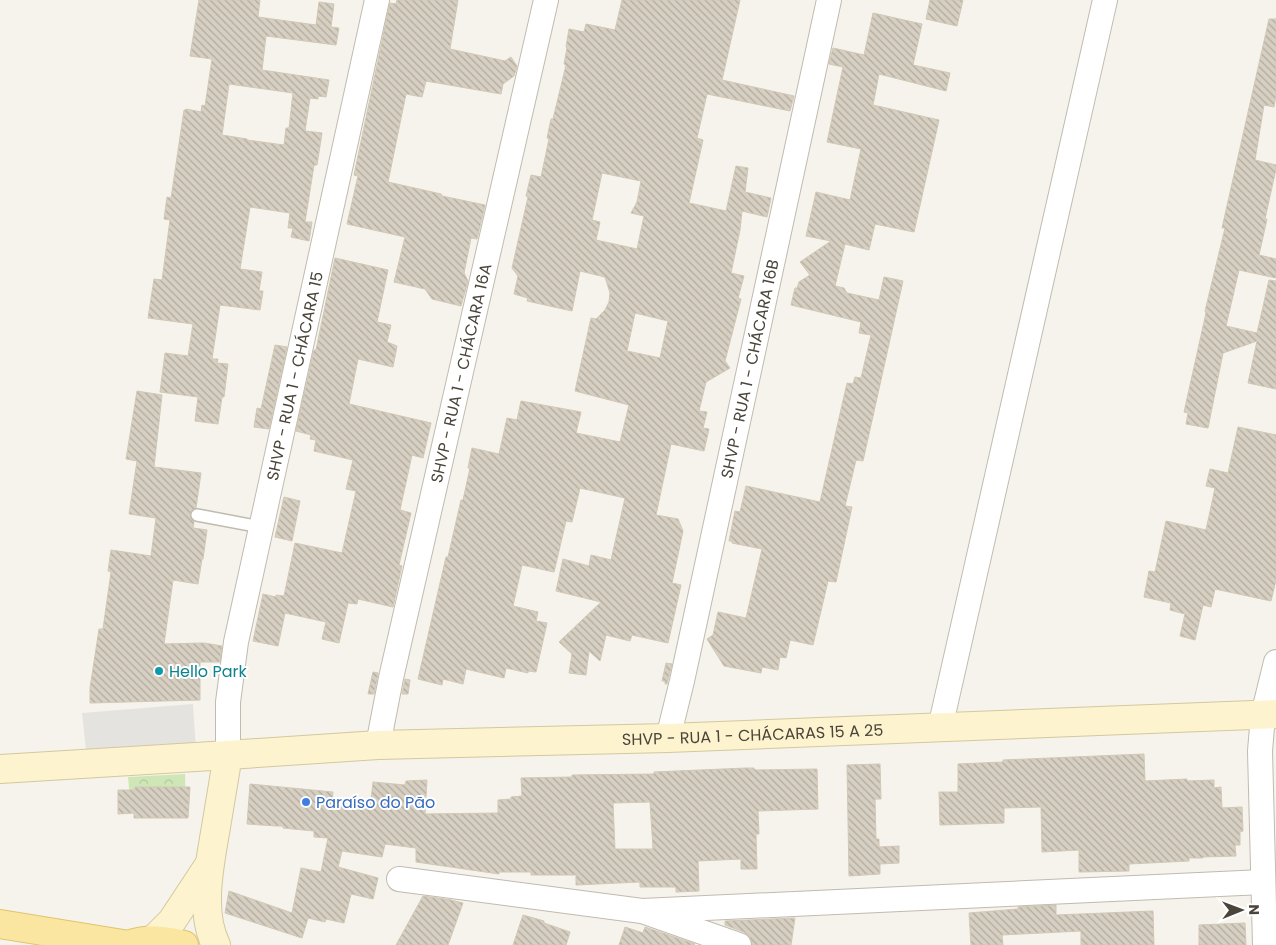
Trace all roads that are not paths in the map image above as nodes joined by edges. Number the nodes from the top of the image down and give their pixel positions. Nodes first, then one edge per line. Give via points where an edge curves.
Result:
1 (377, 0) edge
2 (546, 0) edge
3 (829, 0) edge
4 (1104, 0) edge
5 (197, 515) dead end
6 (262, 527) junction
7 (1276, 662) edge
8 (1269, 715) edge
9 (940, 728) junction
10 (668, 738) junction
11 (378, 745) junction
12 (228, 755) junction
13 (0, 769) edge
14 (210, 864) junction
15 (399, 878) dead end
16 (1263, 882) junction
17 (642, 911) junction
18 (0, 924) edge
19 (137, 943) edge
20 (184, 945) edge
21 (216, 945) edge
22 (739, 945) edge
23 (1265, 945) edge

1 - 6 street, SHVP - RUA 1 - CHÁCARA 15
2 - 11 street, SHVP - RUA 1 - CHÁCARA 16A
3 - 10 street, SHVP - RUA 1 - CHÁCARA 16B
4 - 9 street
5 - 6 lane
6 - 12 street, SHVP - RUA 1 - CHÁCARA 15 via 236,642 228,702
7 - 8 street
8 - 9 street, SHVP - RUA 1 - CHÁCARAS 15 A 25
8 - 16 street via 1260,751
9 - 10 street, SHVP - RUA 1 - CHÁCARAS 15 A 25
10 - 11 street, SHVP - RUA 1 - CHÁCARAS 15 A 25
11 - 12 street, SHVP - RUA 1 - CHÁCARAS 15 A 25
12 - 13 street, SHVP - RUA 1 - CHÁCARAS 15 A 25
12 - 14 street
14 - 19 street via 172,921
14 - 21 street via 208,921
15 - 17 street
16 - 17 street
16 - 23 street
17 - 22 street
18 - 19 main road
19 - 20 main road

